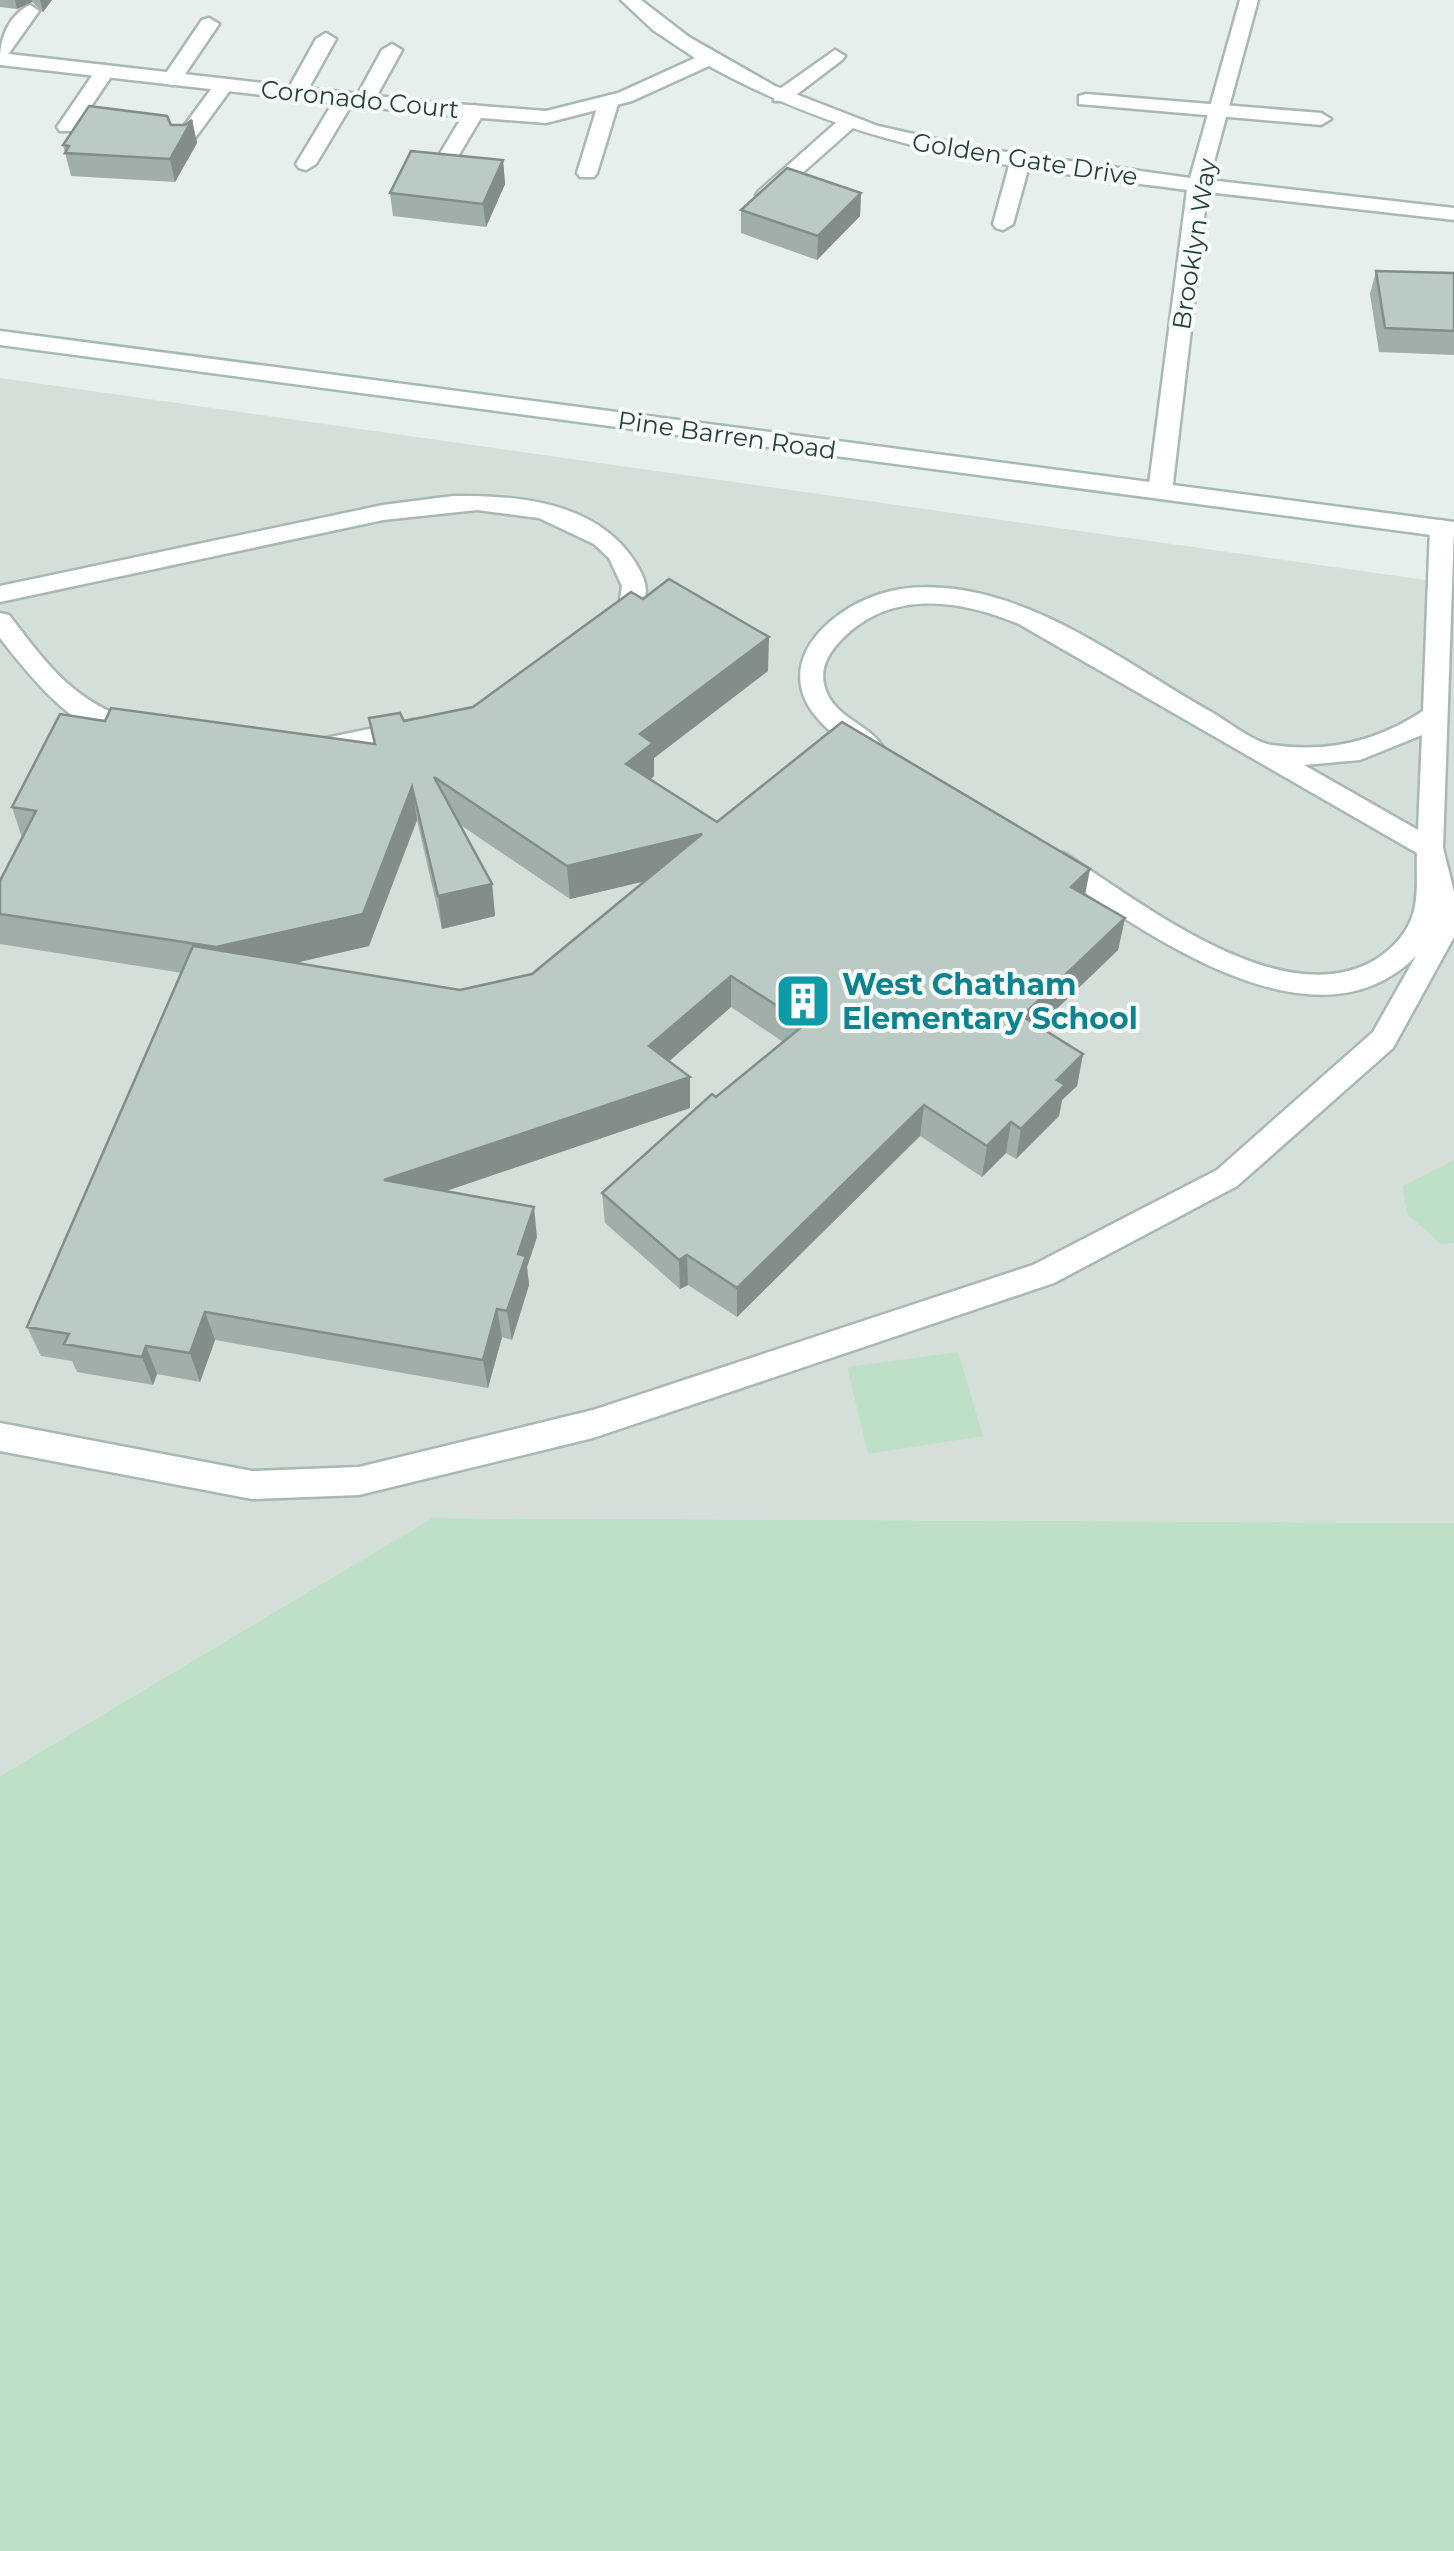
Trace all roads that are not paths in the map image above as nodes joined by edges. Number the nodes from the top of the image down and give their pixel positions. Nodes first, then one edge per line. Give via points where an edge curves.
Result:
1 (630, 0) edge
2 (1249, 0) edge
3 (30, 10) dead end
4 (210, 24) dead end
5 (326, 39) dead end
6 (392, 50) dead end
7 (0, 56) edge
8 (835, 56) dead end
9 (710, 58) junction
10 (106, 71) junction
11 (172, 79) junction
12 (224, 85) junction
13 (296, 93) junction
14 (781, 97) junction
15 (354, 100) junction
16 (1086, 100) dead end
17 (610, 101) junction
18 (1218, 110) junction
19 (475, 112) junction
20 (1322, 120) dead end
21 (846, 124) junction
22 (67, 127) dead end
23 (183, 141) edge
24 (1020, 162) junction
25 (306, 164) dead end
26 (440, 170) edge
27 (587, 173) dead end
28 (1198, 185) junction
29 (746, 211) edge
30 (1454, 214) edge
31 (1002, 224) dead end
32 (0, 338) edge
33 (1160, 492) junction
34 (1448, 529) edge
35 (0, 594) edge
36 (0, 620) edge
37 (602, 633) edge
38 (1436, 714) junction
39 (440, 724) edge
40 (152, 732) edge
41 (287, 750) edge
42 (1258, 750) junction
43 (893, 761) edge
44 (1028, 843) edge
45 (1431, 849) junction
46 (0, 1437) edge

1 - 9 street, Golden Gate Drive
2 - 18 street, Brooklyn Way
3 - 7 street
4 - 11 street
5 - 13 street
6 - 15 street
7 - 10 street, Coronado Court
8 - 14 street
9 - 14 street, Golden Gate Drive
9 - 17 street, Coronado Court
10 - 11 street, Coronado Court
10 - 22 street
11 - 12 street, Coronado Court
12 - 13 street, Coronado Court
12 - 23 street
13 - 15 street, Coronado Court
14 - 21 street, Golden Gate Drive
15 - 19 street, Coronado Court
15 - 25 street
16 - 18 street
17 - 19 street, Coronado Court via 546,116
17 - 27 street
18 - 20 street
18 - 28 street, Brooklyn Way
19 - 26 street
21 - 24 street, Golden Gate Drive
21 - 29 street
24 - 28 street, Golden Gate Drive
24 - 31 street
28 - 30 street, Golden Gate Drive
28 - 33 street, Brooklyn Way
32 - 33 street, Pine Barren Road
33 - 34 street, Pine Barren Road
34 - 38 street
35 - 37 street via 398,510 479,503 564,518 611,545 633,580 634,600 629,614
36 - 40 street via 67,703 107,725
38 - 42 street via 1408,735 1354,754 1322,758
38 - 45 street
39 - 41 street
42 - 43 street via 1028,618 1000,606 931,596 873,605 820,644 808,677 827,716
42 - 45 street
44 - 45 street via 1213,957 1280,982 1318,985 1354,981 1408,951 1428,910
45 - 46 street via 1448,924 1383,1040 1227,1178 1042,1274 593,1424 359,1481 252,1486

